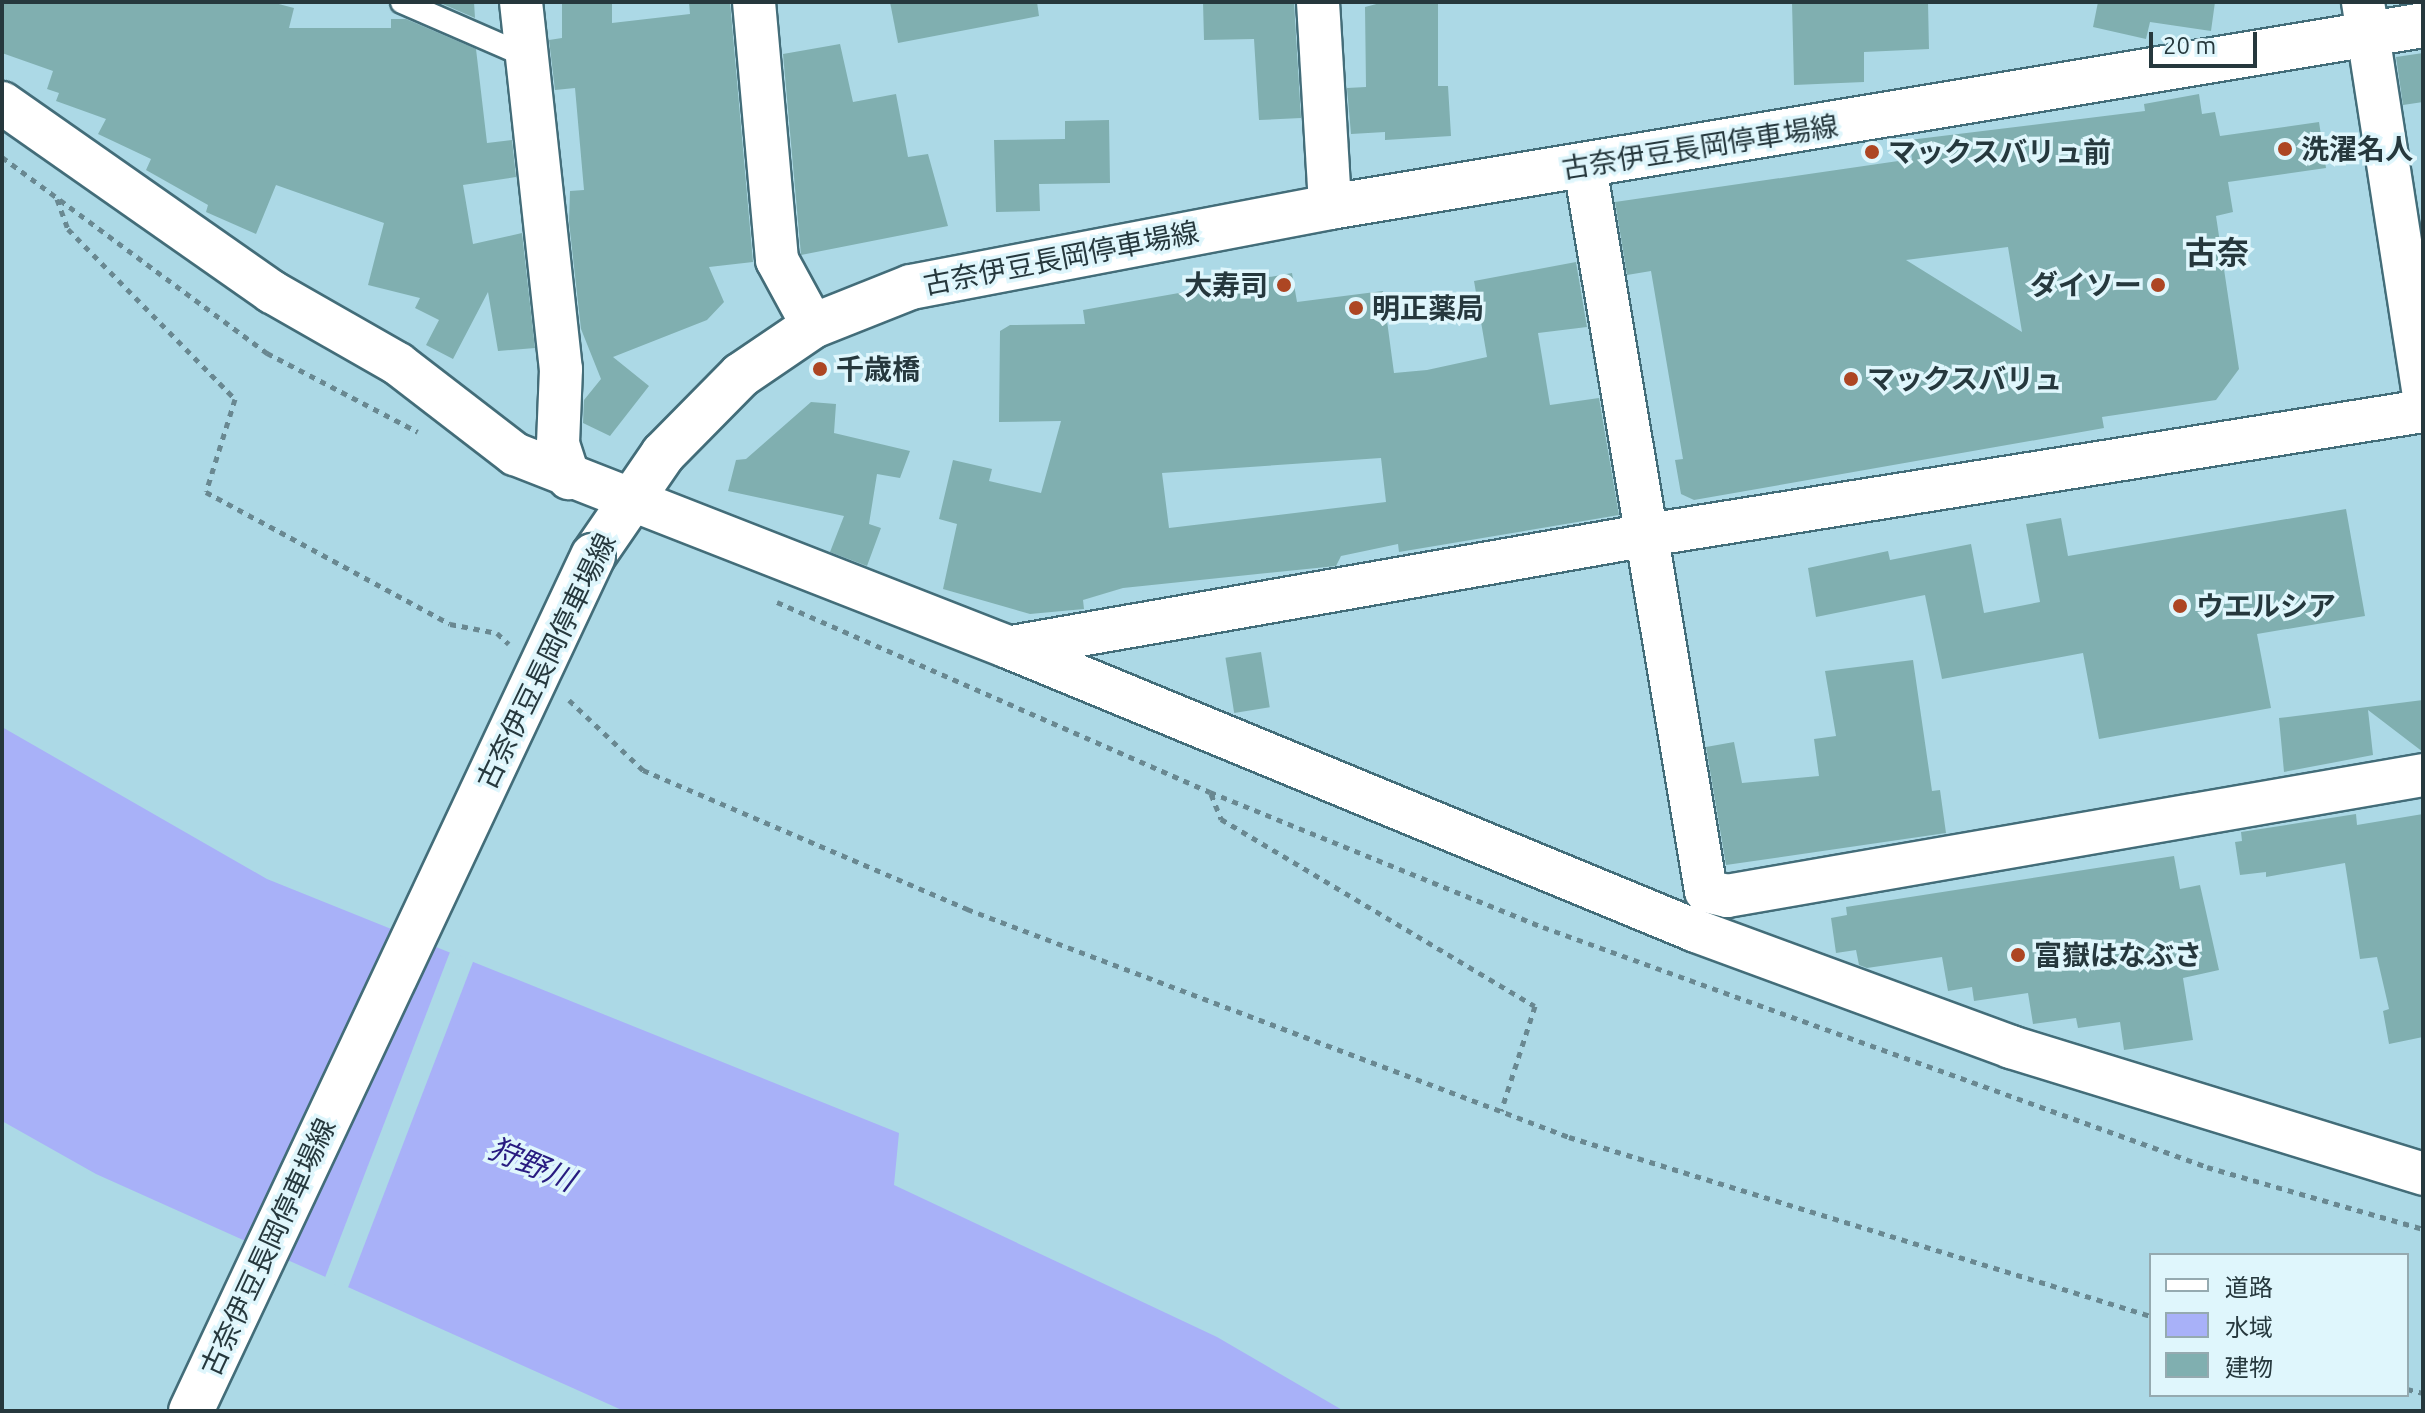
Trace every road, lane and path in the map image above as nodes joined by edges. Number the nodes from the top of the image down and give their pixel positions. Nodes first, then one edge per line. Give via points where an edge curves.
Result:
1 (402, 2) edge
2 (521, 2) edge
3 (754, 2) edge
4 (1318, 2) edge
5 (2364, 19) edge
6 (2423, 25) edge
7 (526, 56) junction
8 (2, 103) edge
9 (2, 157) edge
10 (1585, 167) junction
11 (57, 198) junction
12 (1330, 207) junction
13 (813, 326) junction
14 (2423, 389) edge
15 (2423, 411) edge
16 (429, 438) dead end
17 (569, 478) junction
18 (629, 502) junction
19 (1648, 535) junction
20 (766, 597) dead end
21 (1008, 647) junction
22 (519, 654) dead end
23 (564, 696) dead end
24 (2423, 775) edge
25 (1210, 792) junction
26 (1501, 1111) junction
27 (2423, 1174) edge
28 (2423, 1229) edge
29 (2149, 1315) edge
30 (191, 1411) edge

1 - 7 lane
2 - 7 street
3 - 13 street via 777,260
4 - 12 street
5 - 6 main road, 古奈伊豆長岡停車場線
5 - 10 main road, 古奈伊豆長岡停車場線
5 - 14 street
7 - 17 street via 561,369 558,444
8 - 17 street via 272,292 398,364 515,454
9 - 11 path
10 - 12 main road, 古奈伊豆長岡停車場線
10 - 19 street
11 - 16 path via 267,353
11 - 22 path via 68,229 235,399 206,492 450,624 497,633
12 - 13 main road, 古奈伊豆長岡停車場線 via 960,274
13 - 18 main road, 古奈伊豆長岡停車場線 via 741,375 663,454
15 - 19 street
17 - 18 street
18 - 21 street
18 - 30 main road, 古奈伊豆長岡停車場線, bridge via 593,556
19 - 21 street
19 - 24 street via 1706,891 1727,896
20 - 25 path
21 - 27 street via 1696,931 2011,1047
23 - 26 path via 643,770 967,909
25 - 26 path via 1221,819 1535,1006
25 - 28 path via 1543,927 2133,1140
26 - 29 path

